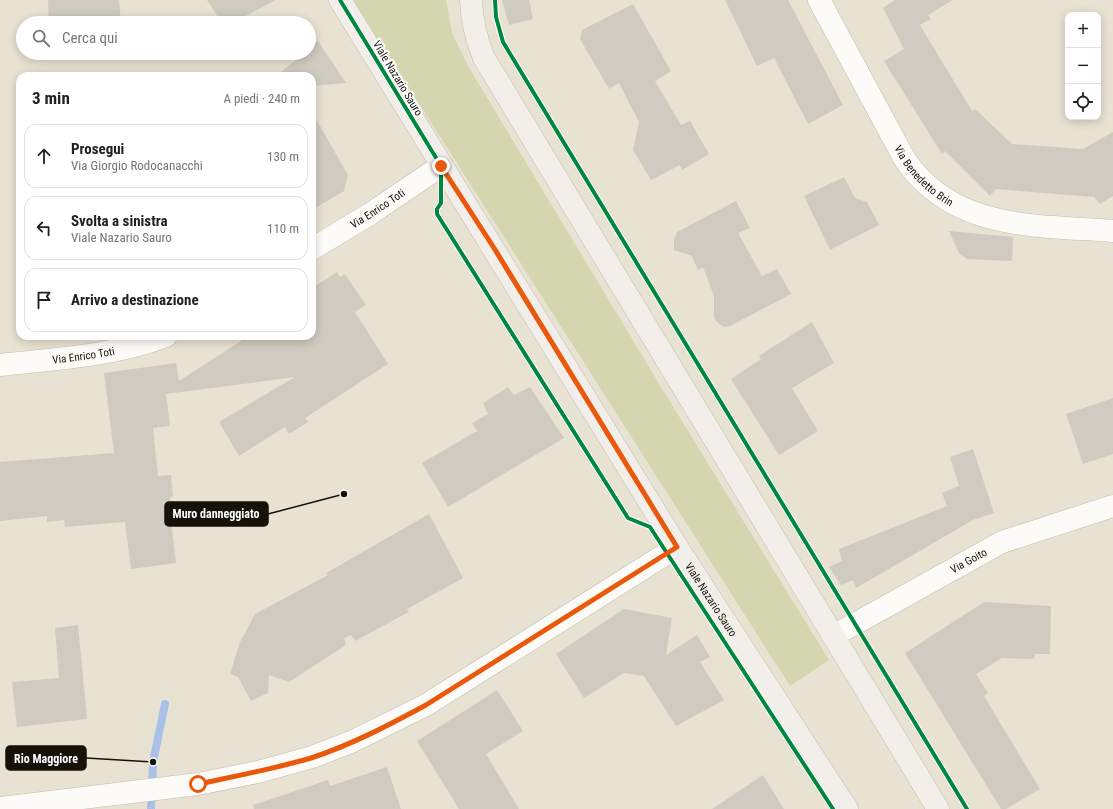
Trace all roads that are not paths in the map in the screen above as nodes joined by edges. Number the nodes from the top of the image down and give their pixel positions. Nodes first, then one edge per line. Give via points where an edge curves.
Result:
1 (340, 0) edge
2 (470, 0) edge
3 (819, 0) edge
4 (441, 166) junction
5 (1113, 231) edge
6 (316, 247) edge
7 (155, 340) edge
8 (0, 365) edge
9 (1113, 506) edge
10 (677, 547) junction
11 (832, 636) junction
12 (108, 797) edge
13 (0, 808) edge
14 (847, 809) edge
15 (938, 809) edge

1 - 4 main road, Viale Nazario Sauro
2 - 11 main road via 477,40 484,58
3 - 5 street, Via Benedetto Brin via 904,158 928,186 962,208 987,218 1014,224
4 - 6 street, Via Enrico Toti
4 - 10 main road, Viale Nazario Sauro
7 - 8 street, Via Enrico Toti via 72,357
9 - 11 street, Via Goito via 1002,542
10 - 12 street via 426,705 384,727 312,757 258,772
10 - 14 main road, Viale Nazario Sauro
11 - 15 main road
12 - 13 street

